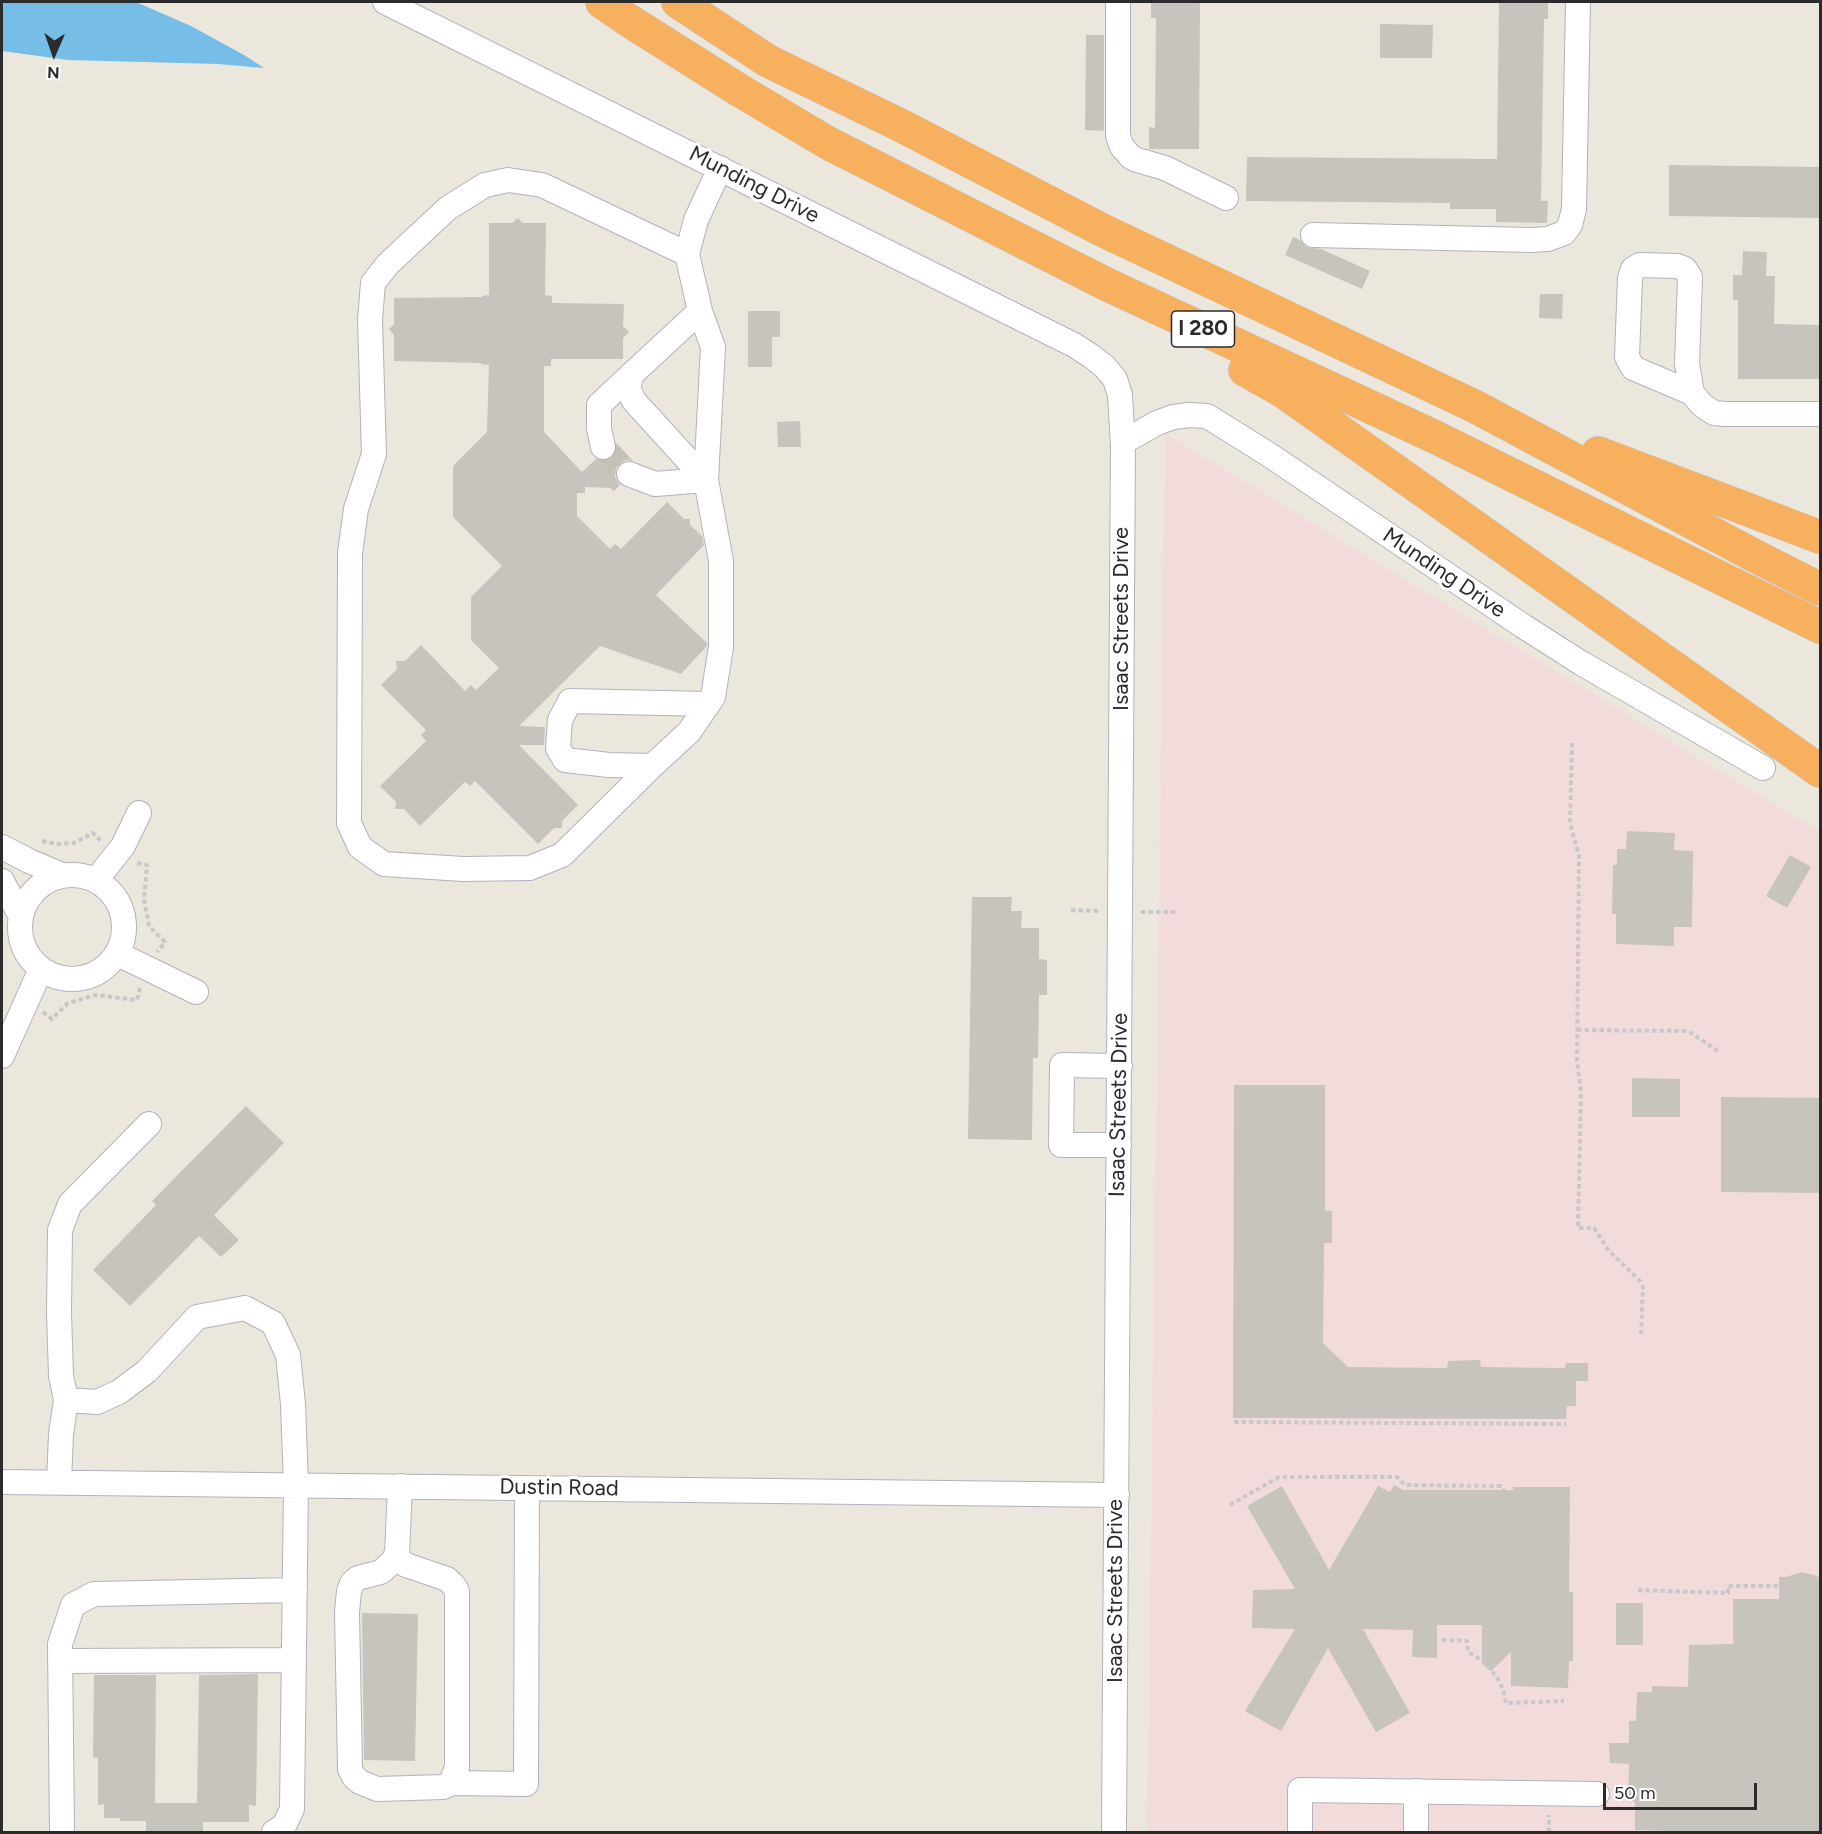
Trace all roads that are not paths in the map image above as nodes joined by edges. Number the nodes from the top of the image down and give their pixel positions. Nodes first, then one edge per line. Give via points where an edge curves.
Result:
1 (385, 2) edge
2 (602, 2) edge
3 (678, 2) edge
4 (1118, 2) edge
5 (1578, 2) edge
6 (720, 168) junction
7 (1226, 198) dead end
8 (1313, 235) dead end
9 (687, 254) junction
10 (1108, 285) junction
11 (700, 311) junction
12 (632, 374) junction
13 (1115, 379) joint
14 (1692, 393) junction
15 (1474, 406) junction
16 (1821, 414) edge
17 (1123, 442) junction
18 (603, 447) tunnel mouth
19 (629, 474) tunnel mouth
20 (706, 480) junction
21 (1821, 537) edge
22 (1821, 589) edge
23 (1821, 627) edge
24 (708, 704) junction
25 (652, 766) junction
26 (1763, 768) dead end
27 (1821, 771) edge
28 (139, 813) dead end
29 (2, 847) edge
30 (62, 875) junction
31 (96, 880) junction
32 (2, 881) edge
33 (20, 915) junction
34 (118, 954) junction
35 (41, 969) junction
36 (196, 992) dead end
37 (2, 1056) edge
38 (1120, 1066) junction
39 (150, 1124) dead end
40 (1119, 1145) junction
41 (66, 1400) junction
42 (2, 1482) edge
43 (59, 1482) junction
44 (296, 1485) junction
45 (400, 1486) junction
46 (526, 1488) junction
47 (1117, 1495) junction
48 (395, 1557) junction
49 (295, 1590) junction
50 (294, 1660) junction
51 (60, 1661) junction
52 (451, 1783) junction
53 (1416, 1791) junction
54 (1597, 1794) dead end
55 (62, 1833) edge
56 (274, 1833) edge
57 (1114, 1833) edge
58 (1300, 1833) edge
59 (1416, 1833) edge

1 - 6 street, Munding Drive
2 - 10 highway, I 280 via 828,143
3 - 15 highway, I 280 via 768,60 1104,231
4 - 7 street via 1118,136 1122,147 1137,160 1165,168
5 - 8 street via 1574,209 1564,233 1531,240
6 - 9 street via 696,220
6 - 13 street, Munding Drive via 1074,345
9 - 11 street
9 - 25 street via 542,185 508,180 484,185 448,208 388,264 374,283 370,320 374,454 356,509 350,553 349,823 360,847 384,864 530,868 562,855
10 - 23 highway, I 280 via 1435,436
10 - 27 highway via 1192,340 1284,392
11 - 12 street
11 - 20 street via 713,347
12 - 18 street via 599,405 598,429
12 - 20 street via 628,388 634,401
13 - 17 street, Isaac Streets Drive
14 - 14 street via 1687,364 1690,277 1677,266 1640,265 1633,269 1630,278 1627,357 1634,368
14 - 16 street via 1713,413
15 - 21 highway
15 - 22 highway, I 280
17 - 26 street, Munding Drive via 1173,417 1207,416 1581,663
17 - 38 street, Isaac Streets Drive
19 - 20 street via 655,484
20 - 24 street via 721,561 721,647 713,697
24 - 25 street via 689,732
24 - 25 street via 570,701 560,720 558,748 565,760
28 - 31 street via 123,846
29 - 30 street
30 - 31 street
30 - 33 street via 46,881 27,898
31 - 34 street via 111,890 125,921
32 - 33 street
33 - 35 street via 22,941 29,957
34 - 35 street via 106,967 83,978 57,977
34 - 36 street
35 - 37 street
38 - 40 street, Isaac Streets Drive
38 - 40 street via 1062,1065 1061,1145
39 - 41 street via 70,1204 60,1230 61,1376
40 - 47 street, Isaac Streets Drive
41 - 43 street
41 - 44 street via 97,1402 119,1392 147,1371 197,1317 245,1308 273,1323 288,1355
42 - 43 street, Dustin Road
43 - 44 street, Dustin Road
44 - 45 street, Dustin Road
44 - 49 street
45 - 46 street, Dustin Road
45 - 48 street
46 - 47 street, Dustin Road
46 - 52 street via 526,1784
47 - 57 street, Isaac Streets Drive
48 - 52 street via 406,1565 447,1579 456,1591 457,1767
48 - 52 street via 381,1572 352,1582 349,1591 350,1769 360,1782 377,1789 443,1787
49 - 50 street
49 - 51 street via 94,1594 73,1605 60,1644
50 - 51 street
50 - 56 street via 292,1809 284,1826
51 - 55 street
53 - 54 street
53 - 58 street via 1300,1790
53 - 59 street

